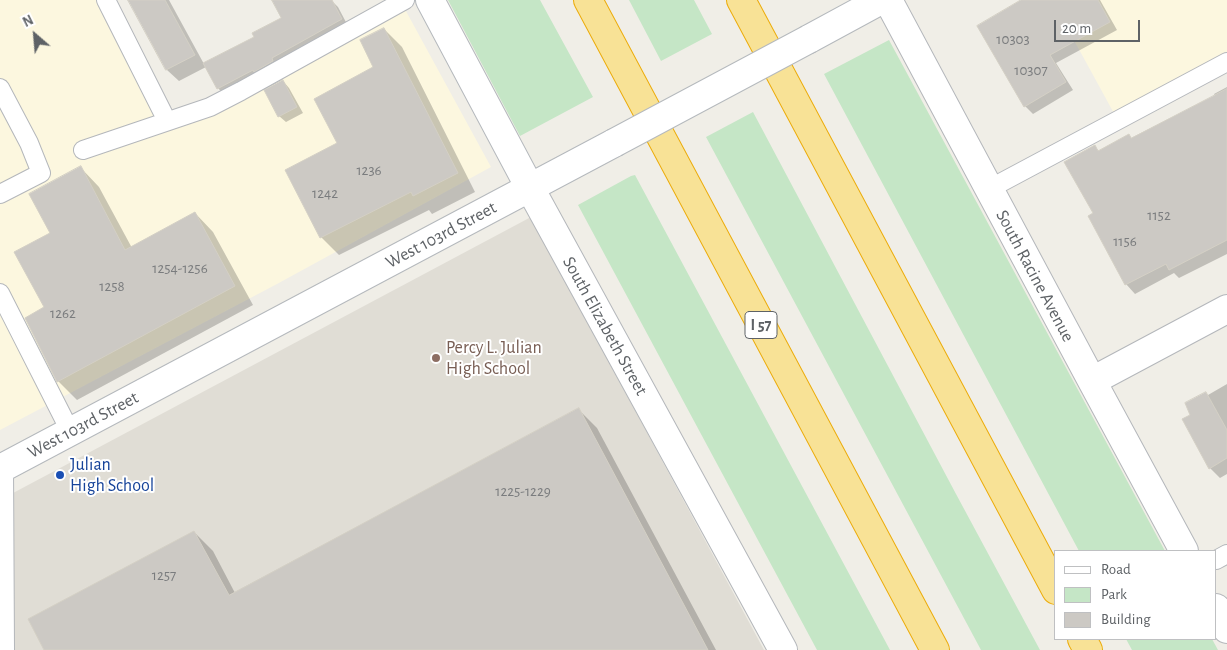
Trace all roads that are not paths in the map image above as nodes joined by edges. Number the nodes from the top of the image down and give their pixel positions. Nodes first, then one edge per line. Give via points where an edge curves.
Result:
1 (106, 0) edge
2 (405, 0) edge
3 (430, 0) edge
4 (588, 0) edge
5 (740, 0) edge
6 (881, 0) edge
7 (888, 0) edge
8 (1227, 62) edge
9 (0, 88) edge
10 (167, 121) junction
11 (83, 150) dead end
12 (530, 188) junction
13 (989, 189) junction
14 (0, 194) edge
15 (0, 293) edge
16 (1227, 309) edge
17 (1092, 381) junction
18 (70, 431) junction
19 (2, 468) edge
20 (1183, 550) edge
21 (1054, 586) edge
22 (1217, 610) edge
23 (1227, 629) edge
24 (6, 650) edge
25 (783, 650) edge
26 (935, 650) edge

1 - 10 lane
2 - 10 lane via 218,103
3 - 12 street, South Elizabeth Street
4 - 26 highway, I 57
5 - 21 highway
6 - 12 street, West 103rd Street, bridge
7 - 13 street, South Racine Avenue
8 - 13 lane
9 - 14 lane via 41,173
10 - 11 lane
12 - 18 street, West 103rd Street
12 - 25 street, South Elizabeth Street
13 - 17 street, South Racine Avenue
15 - 18 lane
16 - 17 street
17 - 20 street, South Racine Avenue
18 - 19 street, West 103rd Street
19 - 24 lane
22 - 23 street

